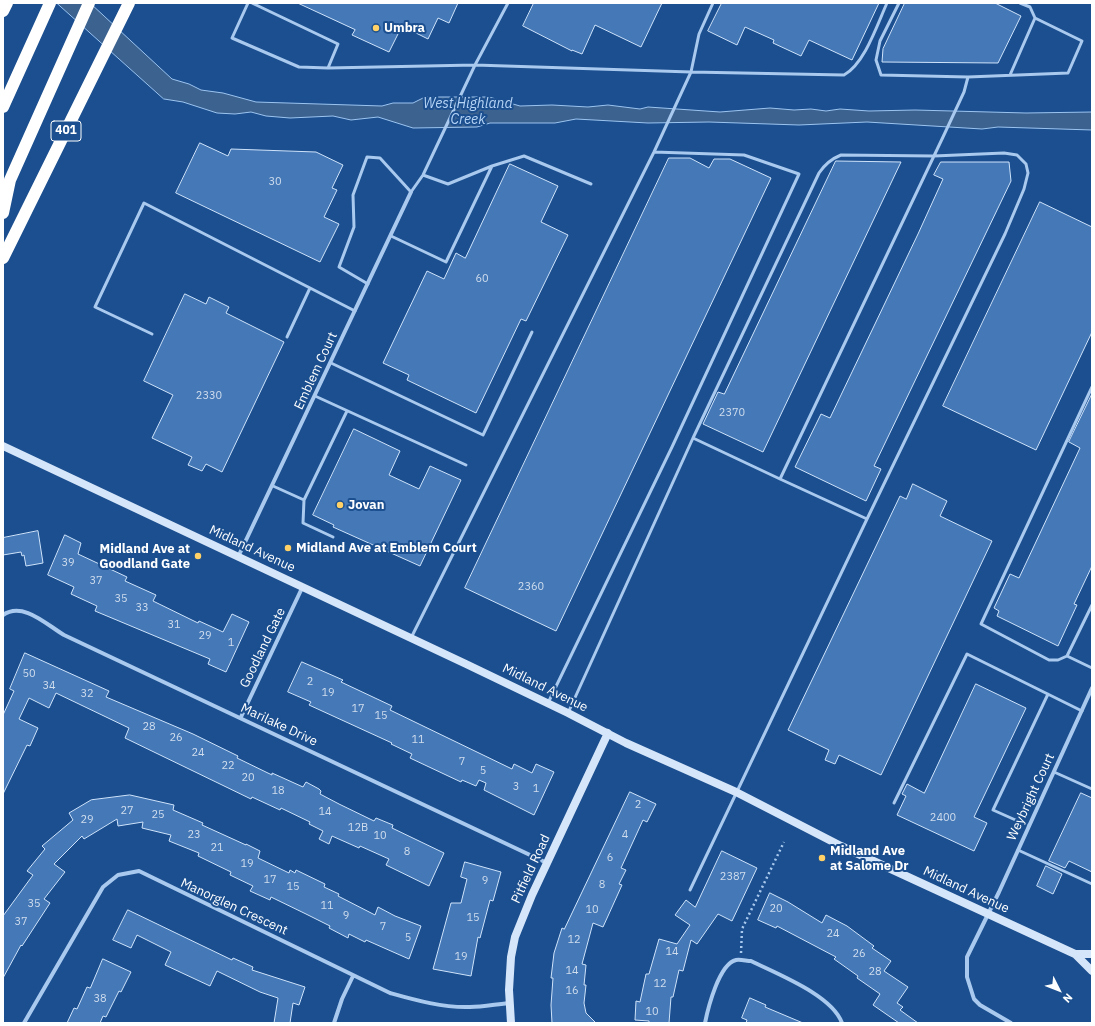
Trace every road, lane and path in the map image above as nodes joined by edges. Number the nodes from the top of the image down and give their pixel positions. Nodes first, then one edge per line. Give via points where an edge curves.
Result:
1 (7, 3) edge
2 (50, 3) edge
3 (89, 3) edge
4 (129, 3) edge
5 (248, 3) edge
6 (252, 3) edge
7 (508, 3) edge
8 (713, 3) edge
9 (887, 3) edge
10 (899, 3) edge
11 (1020, 3) edge
12 (3, 11) edge
13 (1035, 18) junction
14 (475, 65) junction
15 (328, 68) junction
16 (691, 72) junction
17 (1010, 75) junction
18 (968, 77) junction
19 (3, 107) edge
20 (654, 152) junction
21 (934, 156) junction
22 (492, 166) junction
23 (423, 175) junction
24 (591, 184) dead end
25 (411, 192) junction
26 (3, 213) edge
27 (391, 236) junction
28 (3, 258) edge
29 (368, 284) junction
30 (310, 288) junction
31 (355, 311) junction
32 (532, 332) dead end
33 (152, 334) dead end
34 (287, 337) dead end
35 (331, 363) junction
36 (1092, 387) edge
37 (315, 396) junction
38 (348, 411) junction
39 (693, 438) junction
40 (3, 446) edge
41 (466, 465) dead end
42 (780, 479) junction
43 (273, 486) junction
44 (304, 500) junction
45 (866, 519) junction
46 (333, 537) dead end
47 (238, 557) junction
48 (302, 586) junction
49 (1092, 605) edge
50 (3, 615) edge
51 (411, 638) junction
52 (1067, 656) junction
53 (1092, 668) edge
54 (1091, 692) edge
55 (1048, 694) junction
56 (548, 703) junction
57 (1082, 710) junction
58 (568, 713) junction
59 (241, 718) junction
60 (608, 733) junction
61 (1054, 772) junction
62 (1092, 789) edge
63 (736, 792) junction
64 (894, 803) dead end
65 (1029, 826) junction
66 (784, 842) dead end
67 (1018, 850) junction
68 (547, 863) junction
69 (1092, 884) edge
70 (690, 890) dead end
71 (988, 914) junction
72 (1075, 954) junction
73 (1092, 954) edge
74 (741, 960) junction
75 (1092, 971) edge
76 (353, 976) junction
77 (510, 1002) junction
78 (24, 1023) edge
79 (334, 1023) edge
80 (511, 1023) edge
81 (705, 1023) edge
82 (842, 1023) edge
83 (1011, 1023) edge

1 - 12 highway
2 - 19 highway
3 - 26 highway via 10,180
4 - 28 highway, 401
5 - 15 lane via 232,38 300,67
6 - 15 lane via 338,44
7 - 14 lane
8 - 16 lane via 699,34
9 - 16 lane via 860,60 853,69 844,74
10 - 18 lane via 880,41 876,60 881,75
11 - 13 lane via 1030,7
13 - 17 lane
13 - 17 lane via 1082,41 1068,73
14 - 15 lane
14 - 16 lane
14 - 23 lane
16 - 20 lane
17 - 18 lane
18 - 21 lane via 964,92
20 - 51 lane
20 - 56 lane via 744,155 799,174 672,448
21 - 39 lane via 841,154 825,165 812,187
21 - 42 lane
21 - 45 lane via 1004,153 1017,156 1026,164 1028,173 1005,234
22 - 23 lane via 448,184
22 - 24 lane via 524,156
22 - 27 lane via 446,262
23 - 25 lane
25 - 27 street, Emblem Court
25 - 29 lane via 380,158 367,157 352,195 354,227 339,267
27 - 29 street, Emblem Court
29 - 31 street, Emblem Court
30 - 31 lane
30 - 33 lane via 144,203 95,307
30 - 34 lane
31 - 35 street, Emblem Court
32 - 35 lane via 483,435
35 - 37 street, Emblem Court
36 - 52 lane via 981,624 1049,660
37 - 38 lane
37 - 43 street, Emblem Court
38 - 41 lane
38 - 44 lane
39 - 42 lane
39 - 58 lane
40 - 47 main road, Midland Avenue
42 - 45 lane
43 - 44 lane
43 - 47 street, Emblem Court
44 - 46 lane via 303,522
45 - 63 lane
47 - 48 main road, Midland Avenue
48 - 51 main road, Midland Avenue
48 - 59 street, Goodland Gate
49 - 52 lane
50 - 59 street, Marilake Drive via 10,611 23,611 64,635
51 - 56 main road, Midland Avenue
52 - 53 lane
54 - 57 street, Weybright Court
55 - 57 lane
55 - 64 lane via 967,654
55 - 65 lane via 994,810
56 - 58 main road, Midland Avenue
57 - 61 street, Weybright Court
58 - 60 main road, Midland Avenue
59 - 68 street, Marilake Drive
60 - 63 main road, Midland Avenue
60 - 68 main road, Pitfield Road
61 - 62 lane
61 - 65 street, Weybright Court
63 - 70 lane
63 - 71 main road, Midland Avenue via 841,846
65 - 67 street, Weybright Court
66 - 74 path via 742,929
67 - 69 lane
67 - 71 street, Weybright Court
68 - 77 main road, Pitfield Road via 522,917 516,937 512,957
71 - 72 main road, Midland Avenue
71 - 83 street, Weybright Court via 967,957 966,977 974,999
72 - 73 main road, Midland Avenue
72 - 75 main road, Midland Avenue
74 - 81 street via 735,960 728,965 721,975 713,992
74 - 82 street via 751,961 819,997 834,1009
76 - 77 street, Manorglen Crescent via 390,993 423,1002 470,1007
76 - 78 street, Manorglen Crescent via 139,871 130,871 118,875 103,887
76 - 79 street
77 - 80 main road, Pitfield Road

